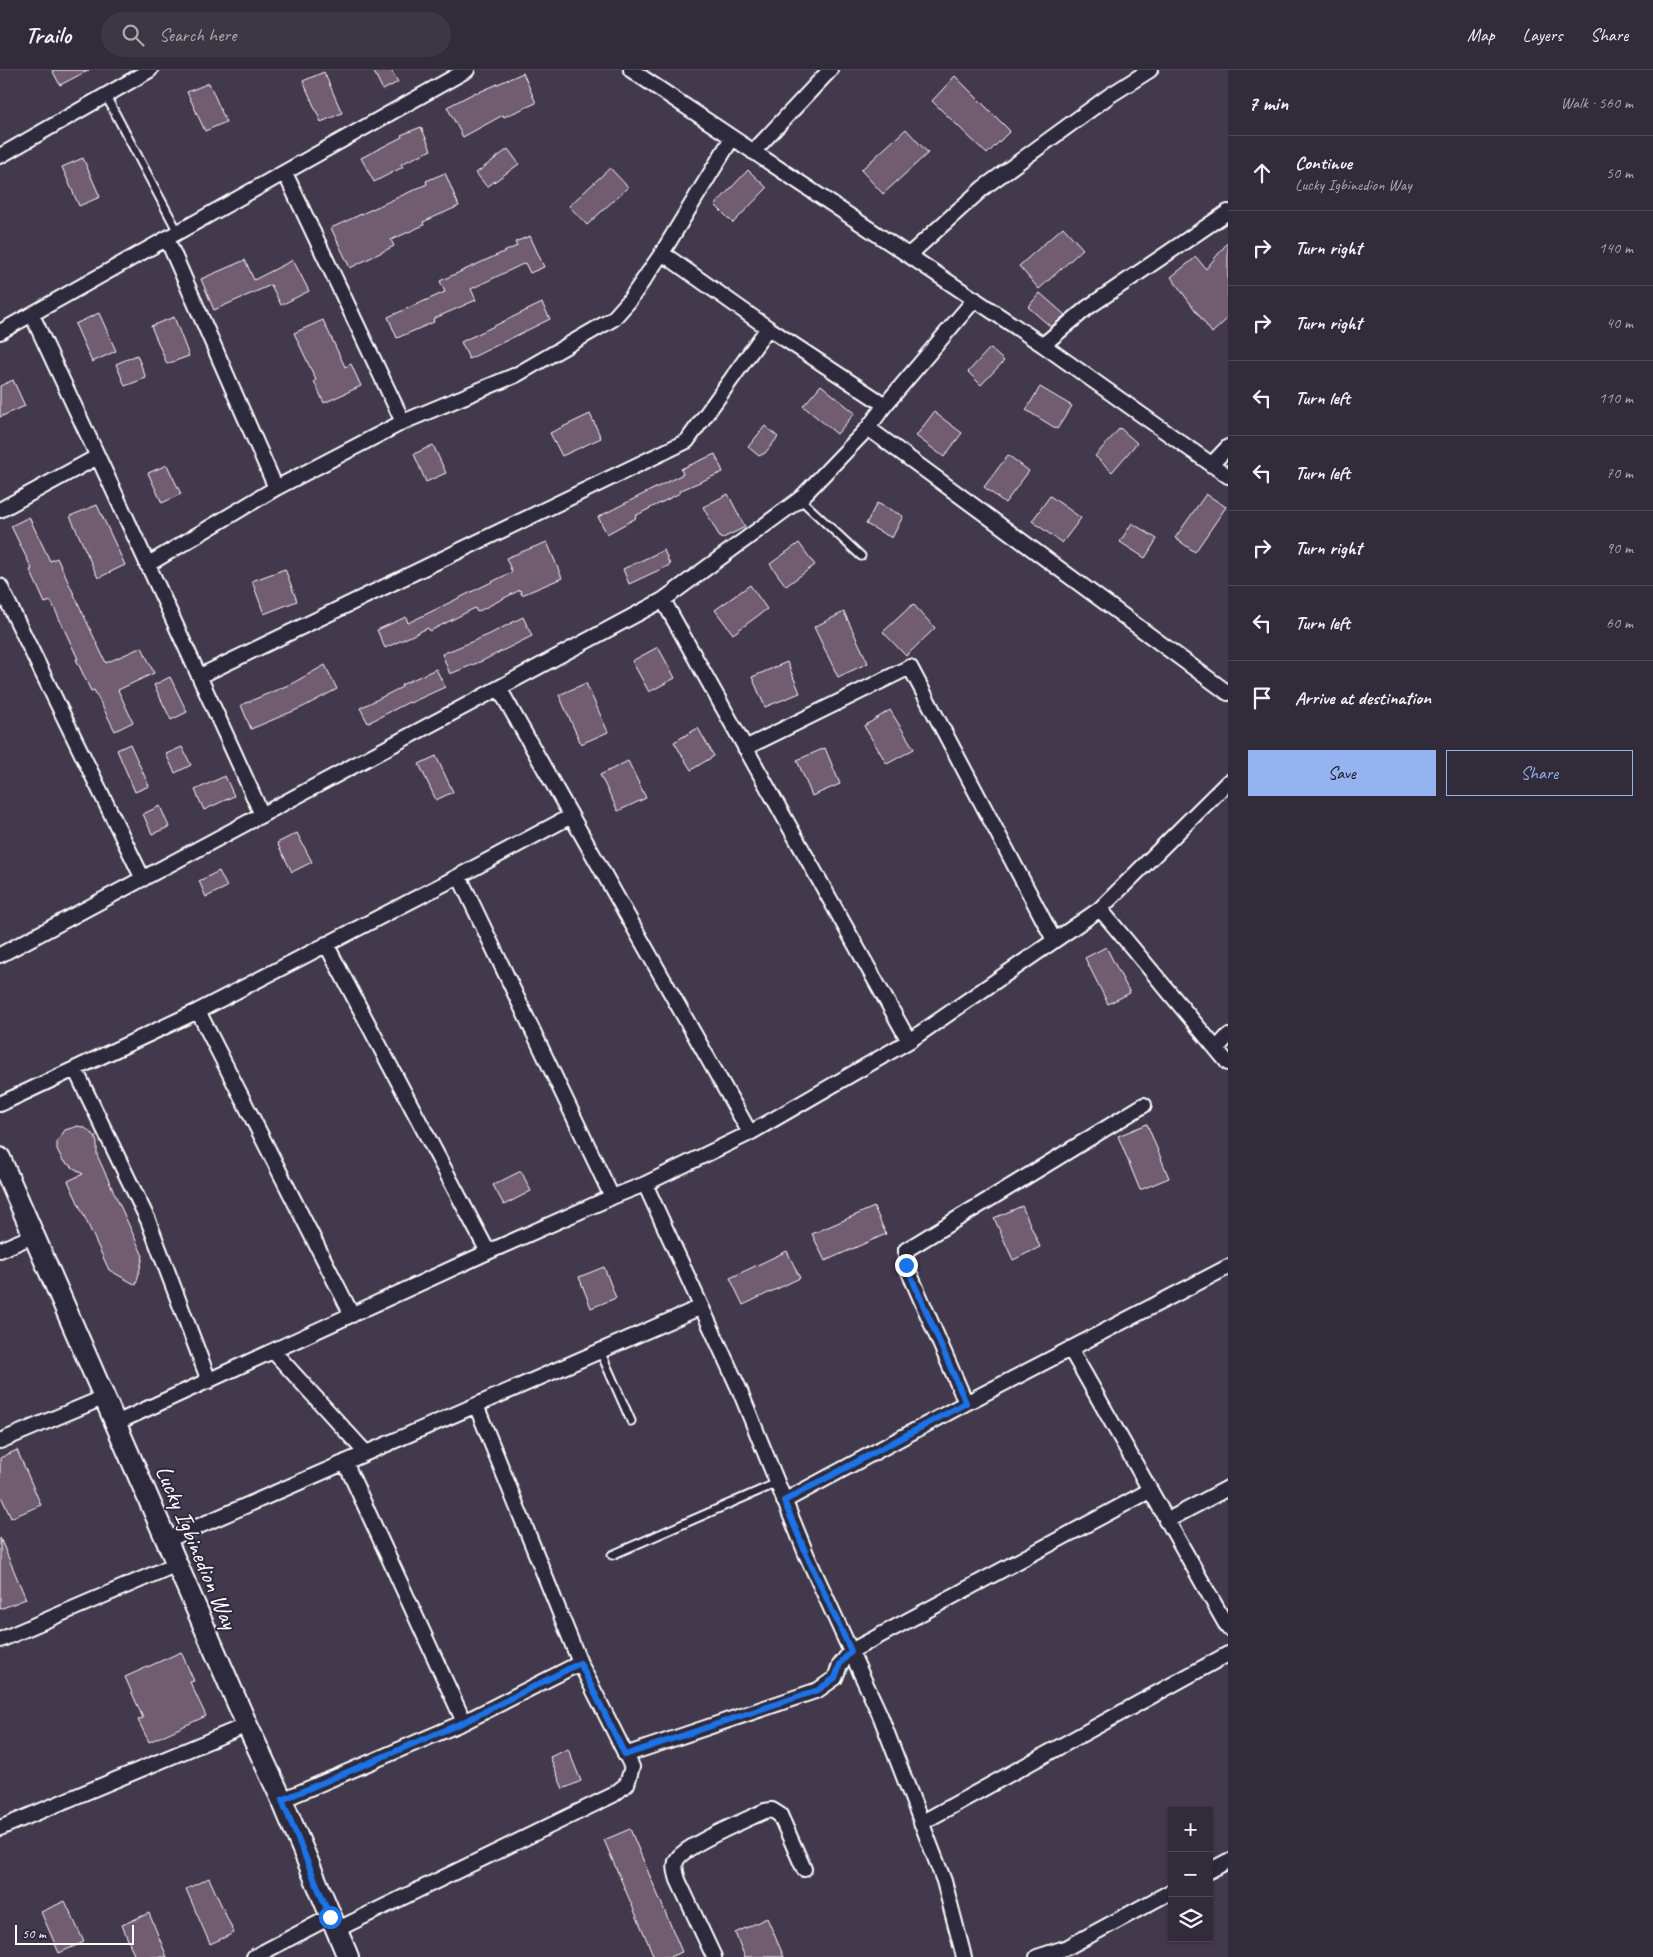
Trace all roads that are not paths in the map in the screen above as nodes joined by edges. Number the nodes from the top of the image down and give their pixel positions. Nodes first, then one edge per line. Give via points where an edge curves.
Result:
1 (150, 70) edge
2 (467, 70) edge
3 (631, 70) edge
4 (830, 70) edge
5 (1150, 70) edge
6 (106, 96) junction
7 (732, 138) junction
8 (753, 152) junction
9 (0, 156) edge
10 (285, 173) junction
11 (1228, 212) edge
12 (173, 235) junction
13 (662, 253) junction
14 (909, 255) junction
15 (975, 299) junction
16 (32, 315) junction
17 (768, 328) junction
18 (0, 332) edge
19 (1043, 344) junction
20 (885, 405) junction
21 (403, 422) junction
22 (868, 428) junction
23 (1228, 447) edge
24 (97, 457) junction
25 (1211, 465) junction
26 (1228, 476) edge
27 (276, 488) junction
28 (800, 499) junction
29 (0, 510) edge
30 (861, 556) dead end
31 (146, 564) junction
32 (0, 586) edge
33 (663, 600) junction
34 (200, 676) junction
35 (499, 688) junction
36 (1228, 694) edge
37 (746, 748) junction
38 (1228, 782) edge
39 (262, 815) junction
40 (571, 816) junction
41 (459, 876) junction
42 (143, 879) junction
43 (1100, 909) junction
44 (1054, 940) junction
45 (326, 944) junction
46 (0, 955) edge
47 (198, 1011) junction
48 (1228, 1036) edge
49 (909, 1041) junction
50 (1217, 1048) junction
51 (1228, 1063) edge
52 (75, 1068) junction
53 (0, 1104) edge
54 (1144, 1105) dead end
55 (750, 1133) junction
56 (0, 1158) edge
57 (645, 1184) junction
58 (612, 1197) junction
59 (35, 1235) junction
60 (0, 1250) edge
61 (488, 1252) junction
62 (1228, 1267) edge
63 (701, 1307) junction
64 (352, 1315) junction
65 (1071, 1350) junction
66 (273, 1351) junction
67 (600, 1351) junction
68 (208, 1381) junction
69 (105, 1397) junction
70 (966, 1403) junction
71 (476, 1405) junction
72 (632, 1421) dead end
73 (116, 1424) junction
74 (0, 1441) edge
75 (366, 1453) junction
76 (345, 1462) junction
77 (777, 1483) junction
78 (1228, 1488) edge
79 (1149, 1491) junction
80 (784, 1501) junction
81 (1166, 1520) junction
82 (167, 1540) junction
83 (612, 1554) dead end
84 (177, 1564) junction
85 (1228, 1628) edge
86 (0, 1640) edge
87 (851, 1651) junction
88 (1228, 1654) edge
89 (580, 1663) junction
90 (464, 1722) junction
91 (247, 1725) junction
92 (625, 1755) junction
93 (282, 1800) junction
94 (922, 1823) junction
95 (0, 1828) edge
96 (1228, 1860) edge
97 (804, 1869) dead end
98 (1213, 1869) edge
99 (1168, 1893) edge
100 (333, 1924) junction
101 (254, 1957) edge
102 (348, 1957) edge
103 (714, 1957) edge
104 (964, 1957) edge
105 (1037, 1957) edge

1 - 6 street
2 - 10 street
3 - 7 street
4 - 8 street
5 - 14 street via 983,188
6 - 9 street
6 - 12 lane
7 - 8 street
7 - 13 street
8 - 14 street
10 - 12 street
10 - 21 street
11 - 19 street via 1087,308
12 - 16 street
12 - 27 street
13 - 17 street
13 - 21 street via 613,319 516,375
14 - 15 street
15 - 19 street
15 - 20 street
16 - 18 street
16 - 24 street
17 - 20 street
17 - 34 street via 687,440
19 - 25 street
20 - 22 street
21 - 27 street
22 - 28 street
22 - 36 street
23 - 25 street
24 - 29 street
24 - 31 street
25 - 26 street
27 - 31 street
28 - 30 lane
28 - 33 street
31 - 34 street
32 - 42 street
33 - 35 street
33 - 37 street
34 - 39 street
35 - 39 street
35 - 40 street
37 - 44 street via 910,667
37 - 49 street
38 - 43 street
39 - 42 street
40 - 41 street
40 - 55 street
41 - 45 street
41 - 58 street
42 - 46 street
43 - 44 street
43 - 50 street
44 - 49 street
45 - 47 street
45 - 61 street
47 - 52 street
47 - 64 street
48 - 50 street
49 - 55 street
50 - 51 street
52 - 53 street
52 - 68 street via 148,1220
54 - 70 street via 906,1250 906,1265
55 - 57 street
56 - 59 street, Lucky Igbinedion Way
57 - 58 street
57 - 63 street
58 - 61 street
59 - 60 street
59 - 69 street, Lucky Igbinedion Way
61 - 64 street
62 - 65 street
63 - 67 street
63 - 77 street
64 - 66 street
65 - 70 street
65 - 79 street
66 - 68 street
66 - 75 street
67 - 71 street
67 - 72 lane
68 - 73 street
69 - 73 street, Lucky Igbinedion Way
69 - 74 street
70 - 80 street
71 - 75 street
71 - 89 street
73 - 82 street, Lucky Igbinedion Way
75 - 76 street
76 - 82 street
76 - 90 street
77 - 80 street
77 - 83 lane
78 - 81 street
79 - 81 street
79 - 87 street
80 - 87 street
81 - 85 street
82 - 84 street, Lucky Igbinedion Way
84 - 86 street
84 - 91 street, Lucky Igbinedion Way
87 - 92 street via 840,1664 835,1678 818,1690
87 - 94 street
88 - 94 street
89 - 90 street
89 - 92 street
90 - 93 street
91 - 93 street, Lucky Igbinedion Way
91 - 95 street
92 - 100 street via 632,1767 627,1784 614,1795
93 - 100 street, Lucky Igbinedion Way
94 - 104 street via 944,1881
96 - 98 street
97 - 103 street via 780,1815 772,1810 697,1843 678,1858 675,1868 678,1880
99 - 105 street via 1068,1946
100 - 101 street
100 - 102 street, Lucky Igbinedion Way

